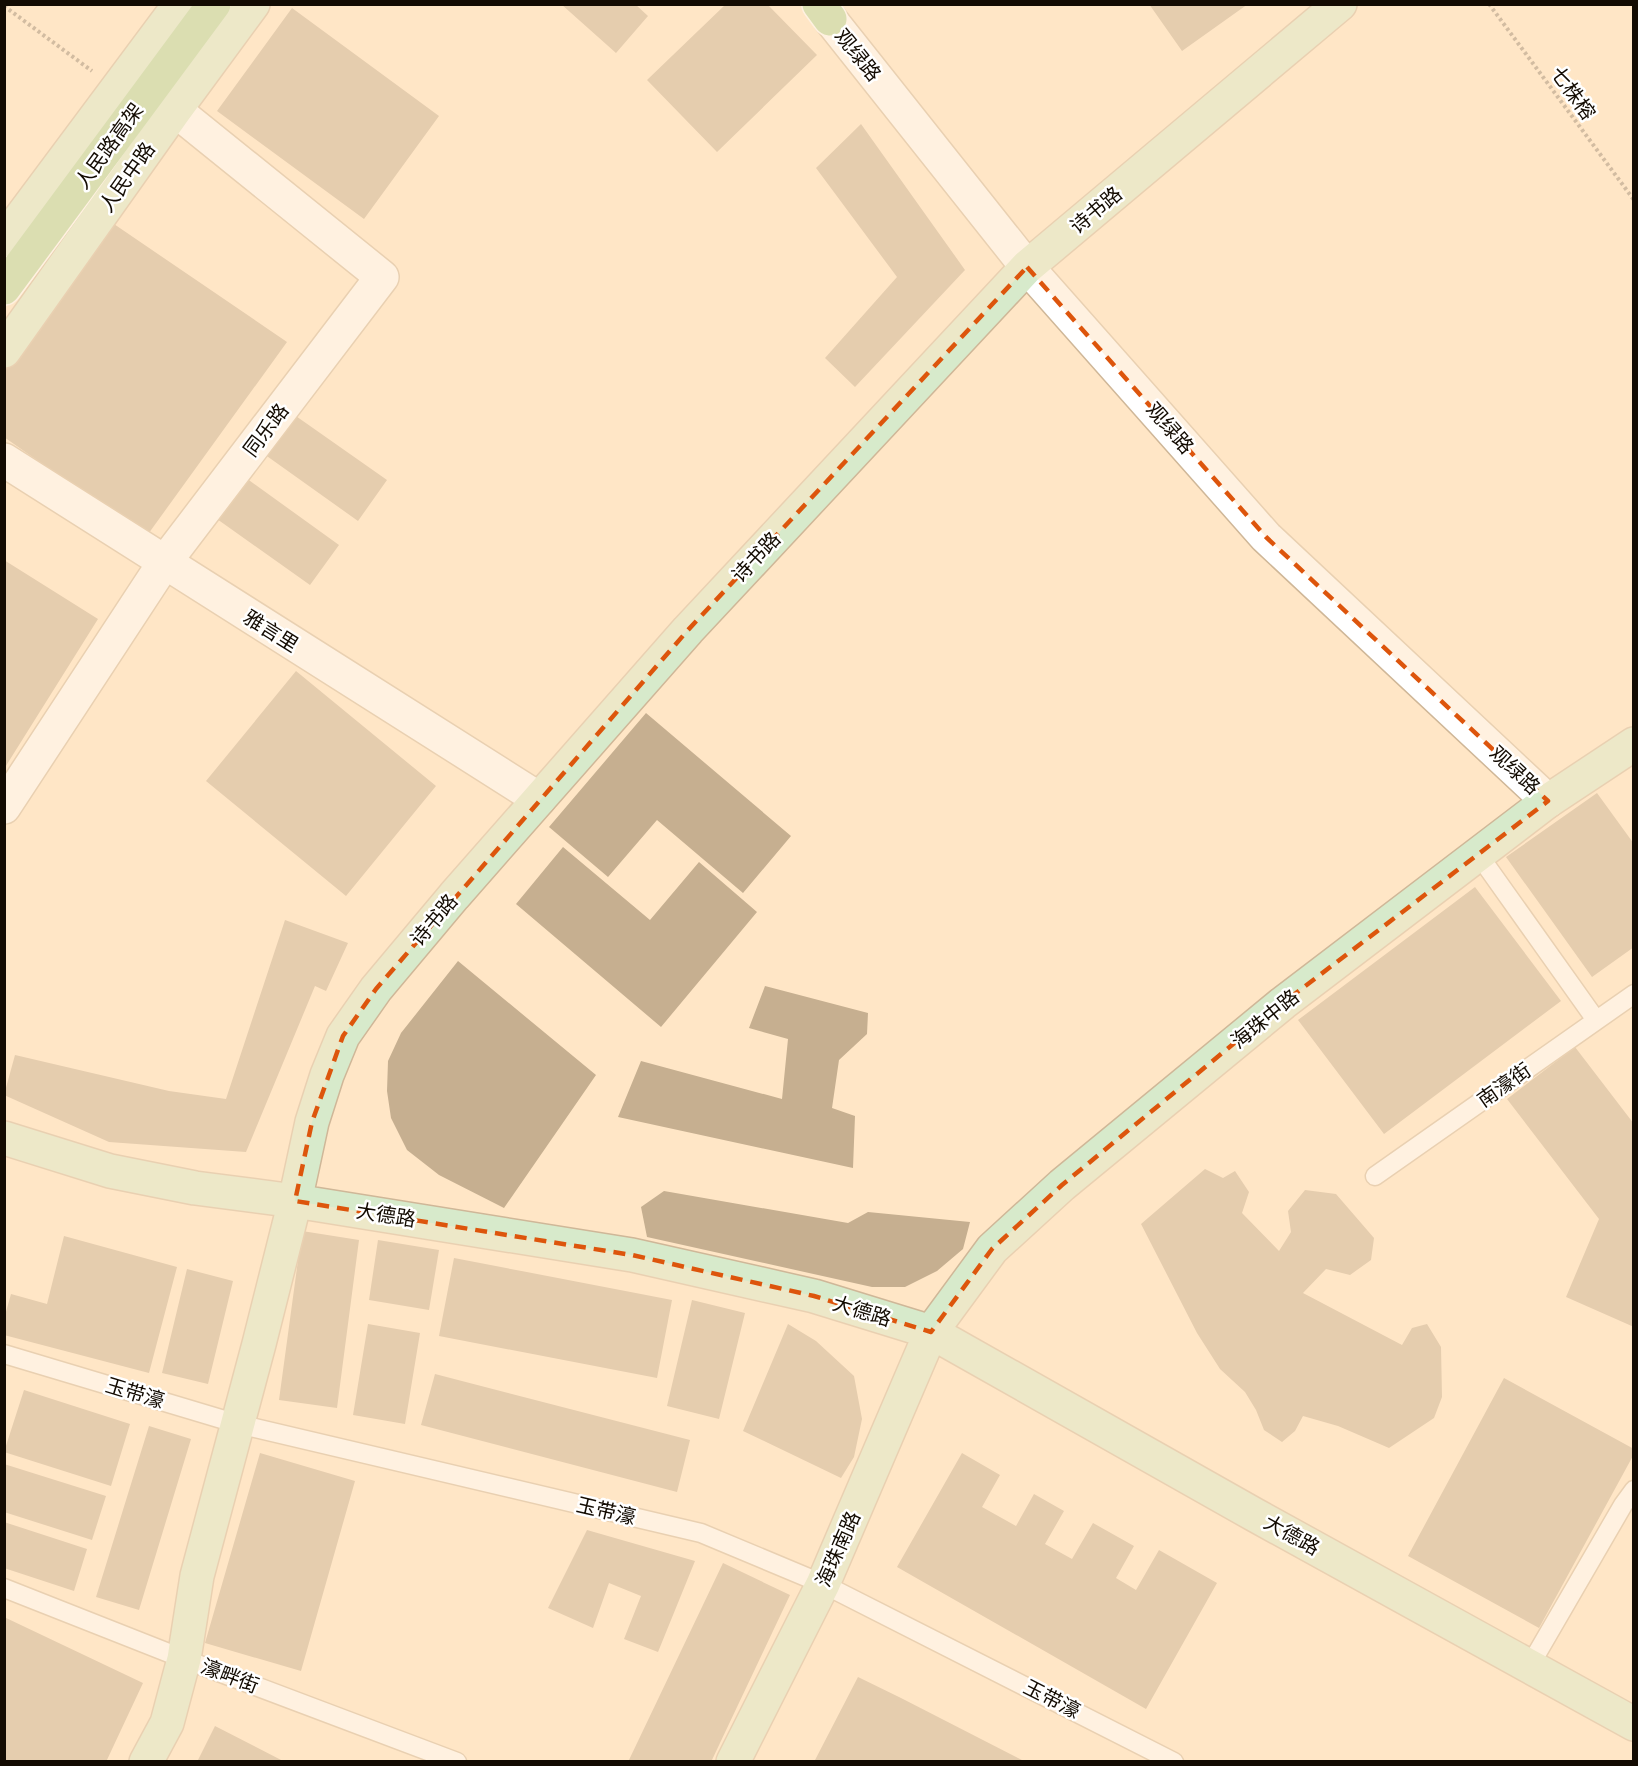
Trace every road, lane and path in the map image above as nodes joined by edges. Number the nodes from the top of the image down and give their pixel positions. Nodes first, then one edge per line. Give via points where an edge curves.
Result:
1 (180, 4) edge
2 (214, 4) edge
3 (253, 4) edge
4 (1340, 4) edge
5 (1489, 4) edge
6 (4, 6) edge
7 (824, 11) edge
8 (116, 89) junction
9 (175, 110) junction
10 (1634, 200) edge
11 (4, 240) edge
12 (1027, 267) junction
13 (4, 288) edge
14 (4, 351) edge
15 (4, 460) edge
16 (164, 563) junction
17 (1634, 744) edge
18 (539, 799) junction
19 (1548, 801) junction
20 (4, 807) edge
21 (1478, 854) junction
22 (1634, 994) edge
23 (1596, 1020) junction
24 (4, 1138) edge
25 (1375, 1176) dead end
26 (295, 1201) junction
27 (932, 1332) junction
28 (4, 1354) edge
29 (238, 1424) junction
30 (1634, 1490) edge
31 (823, 1584) junction
32 (4, 1588) edge
33 (184, 1659) junction
34 (1529, 1667) junction
35 (1634, 1724) edge
36 (146, 1761) edge
37 (457, 1761) edge
38 (733, 1761) edge
39 (1174, 1761) edge

1 - 8 street
2 - 13 main road, 人民路高架
3 - 9 street, 人民中路
4 - 12 street, 诗书路
5 - 10 path, 七株榕
6 - 8 path
7 - 12 street, 观绿路
8 - 11 street
9 - 14 street, 人民中路
9 - 16 street, 同乐路 via 382,277
12 - 18 street, 诗书路 via 688,630
12 - 19 street, 观绿路 via 1266,537
15 - 16 street, 雅言里
16 - 18 street, 雅言里
16 - 20 street, 同乐路
17 - 19 street, 海珠中路
18 - 26 street, 诗书路 via 376,989 343,1036 312,1122
19 - 21 street, 海珠中路
21 - 23 lane
21 - 27 street, 海珠中路 via 1283,1003 1062,1185 992,1249
22 - 23 lane, 南濠街
23 - 25 lane, 南濠街
24 - 26 street, 大德路 via 110,1171 195,1188
26 - 27 street, 大德路 via 632,1254 814,1296
26 - 29 street, 诗书路
27 - 31 street, 海珠南路
27 - 34 street, 大德路
28 - 29 lane, 玉带濠
29 - 31 lane, 玉带濠 via 701,1533
29 - 33 street, 诗书路 via 197,1576
30 - 34 lane
31 - 38 street, 海珠南路
31 - 39 lane, 玉带濠
32 - 33 lane, 濠畔街
33 - 36 street, 诗书路 via 167,1723
33 - 37 lane, 濠畔街
34 - 35 street, 大德路

